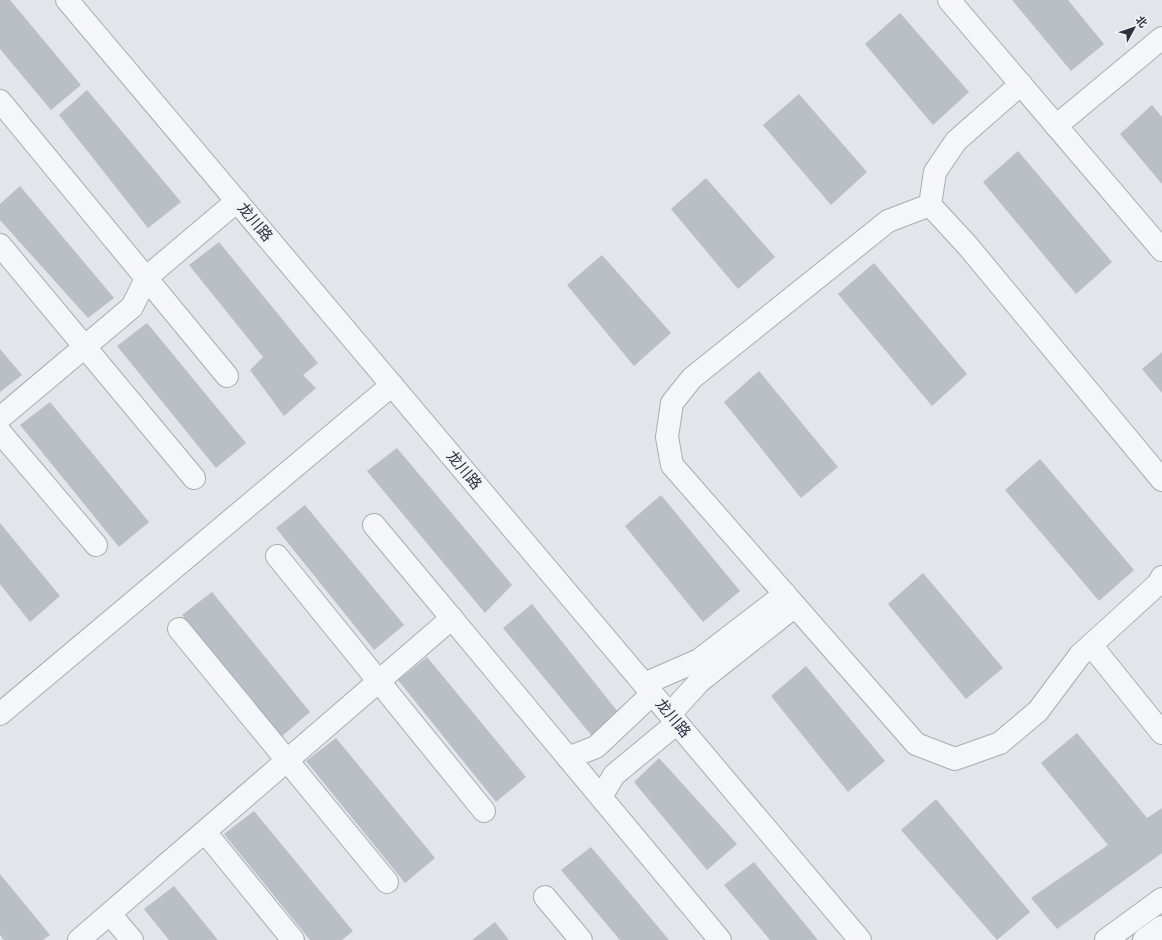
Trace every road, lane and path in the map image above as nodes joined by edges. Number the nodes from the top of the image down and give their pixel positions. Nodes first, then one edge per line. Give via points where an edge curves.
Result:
1 (67, 0) edge
2 (949, 0) edge
3 (1162, 38) edge
4 (1021, 84) junction
5 (0, 100) edge
6 (1056, 126) junction
7 (237, 201) junction
8 (930, 205) junction
9 (0, 245) edge
10 (1162, 250) edge
11 (147, 277) junction
12 (85, 347) junction
13 (227, 376) dead end
14 (392, 385) junction
15 (0, 418) edge
16 (0, 432) edge
17 (194, 478) dead end
18 (1162, 480) edge
19 (374, 525) dead end
20 (96, 544) dead end
21 (277, 556) dead end
22 (1162, 577) edge
23 (790, 600) junction
24 (452, 618) junction
25 (179, 629) dead end
26 (1091, 645) junction
27 (379, 682) junction
28 (648, 689) junction
29 (0, 714) edge
30 (673, 719) junction
31 (1162, 733) edge
32 (568, 758) junction
33 (287, 761) junction
34 (601, 797) junction
35 (484, 810) dead end
36 (205, 832) junction
37 (387, 882) dead end
38 (545, 898) dead end
39 (1162, 898) edge
40 (110, 914) junction
41 (1162, 927) edge
42 (79, 940) edge
43 (132, 940) edge
44 (293, 940) edge
45 (581, 940) edge
46 (720, 940) edge
47 (860, 940) edge
48 (1106, 940) edge
49 (1144, 940) edge

1 - 7 street, 龙川路
2 - 4 street
3 - 6 street
4 - 6 street
4 - 8 street via 956,141 935,172
5 - 11 street
6 - 10 street
7 - 11 street
7 - 14 street, 龙川路
8 - 18 street via 967,245
8 - 23 street via 888,221 692,378 672,404 667,437 672,465
9 - 12 street
11 - 12 street via 132,307
11 - 13 street
12 - 15 street
12 - 17 street
14 - 28 street, 龙川路
14 - 29 street
16 - 20 street
19 - 24 street
21 - 27 street
22 - 26 street via 1158,584
23 - 26 street via 916,744 955,758 1000,744 1038,711 1080,655
23 - 28 street
23 - 30 street via 699,682
24 - 27 street
24 - 32 street
25 - 33 street
26 - 31 street
27 - 33 street
27 - 35 street
28 - 30 street, 龙川路
28 - 32 street via 596,747
30 - 34 street via 614,775
30 - 47 street, 龙川路
32 - 34 street
33 - 36 street
33 - 37 street
34 - 46 street
36 - 40 street
36 - 44 street
38 - 45 street
39 - 48 street
40 - 42 street
40 - 43 street
41 - 49 street

